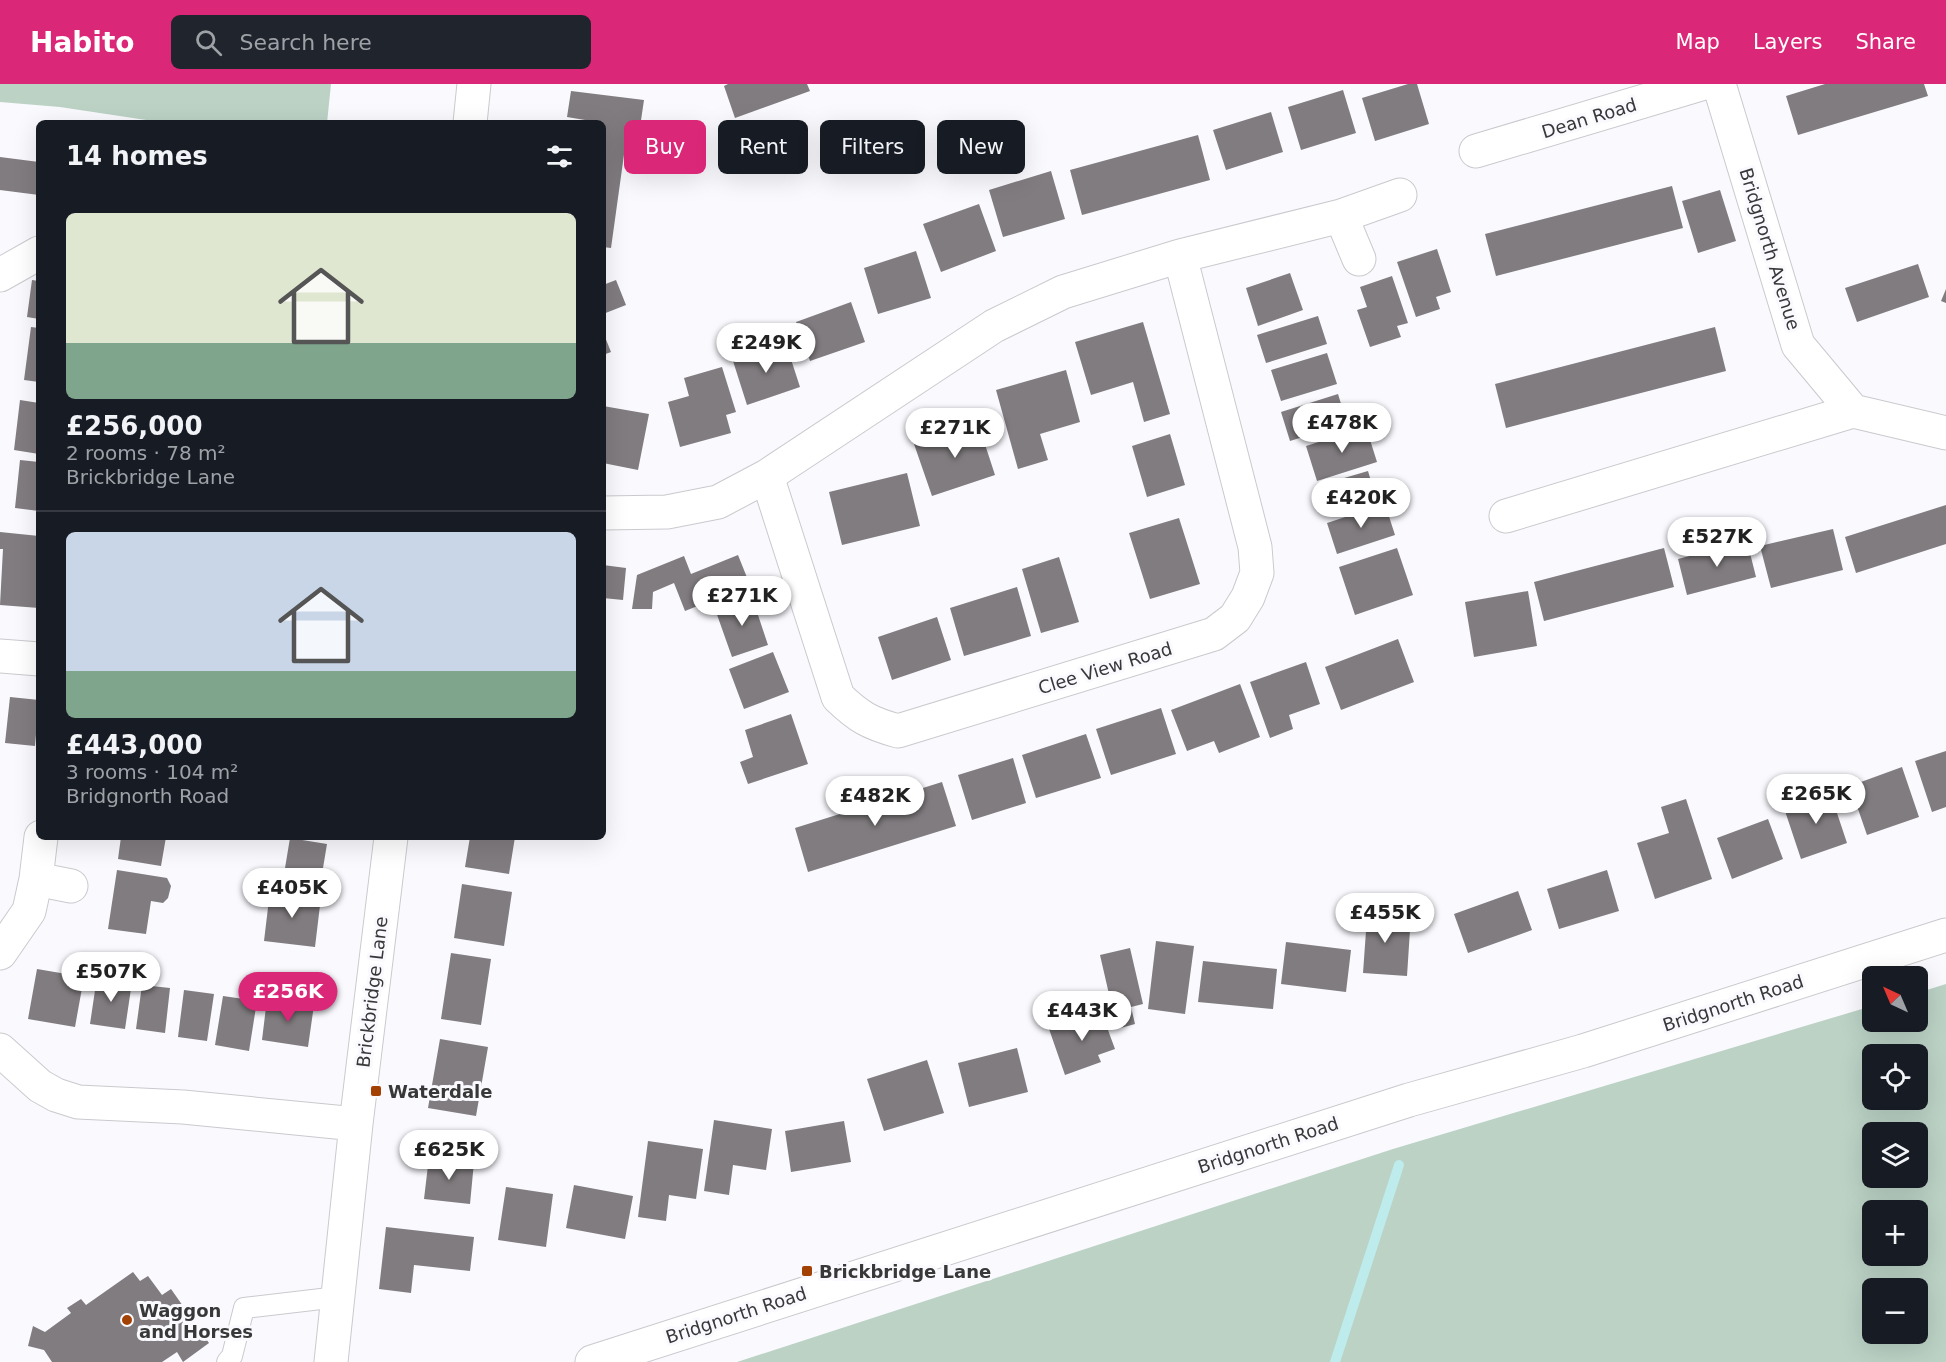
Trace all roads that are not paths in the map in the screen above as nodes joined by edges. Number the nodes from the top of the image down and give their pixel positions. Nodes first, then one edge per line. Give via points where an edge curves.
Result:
1 (474, 84) edge
2 (1701, 84) edge
3 (1719, 84) edge
4 (470, 120) edge
5 (1476, 151) dead end
6 (1400, 195) dead end
7 (1341, 216) junction
8 (36, 255) edge
9 (1180, 256) junction
10 (1359, 259) dead end
11 (0, 275) edge
12 (1853, 411) junction
13 (1946, 433) edge
14 (767, 476) junction
15 (606, 513) edge
16 (1506, 516) dead end
17 (0, 656) edge
18 (36, 659) edge
19 (41, 840) edge
20 (391, 840) edge
21 (36, 879) junction
22 (71, 886) dead end
23 (1946, 935) edge
24 (0, 953) edge
25 (0, 1050) edge
26 (356, 1124) junction
27 (338, 1297) junction
28 (228, 1362) edge
29 (331, 1362) edge
30 (592, 1362) edge

1 - 4 street
2 - 5 street, Dean Road
3 - 12 street, Bridgnorth Avenue via 1798,345
6 - 7 street
7 - 9 street
7 - 10 street
8 - 11 street
9 - 14 street via 1063,292 994,326
9 - 14 street, Clee View Road via 1255,547 1257,573 1248,597 1235,618 1214,634 898,731 872,724 838,697
12 - 13 street
12 - 16 street
14 - 15 street via 718,502 667,512
17 - 18 street
19 - 21 street
20 - 26 street, Brickbridge Lane
21 - 22 street
21 - 24 street via 28,911
23 - 30 street, Bridgnorth Road via 1583,1051 1408,1100
25 - 26 street via 40,1086 78,1102 183,1107
26 - 27 street, Brickbridge Lane
27 - 28 lane via 244,1308
27 - 29 street, Brickbridge Lane

